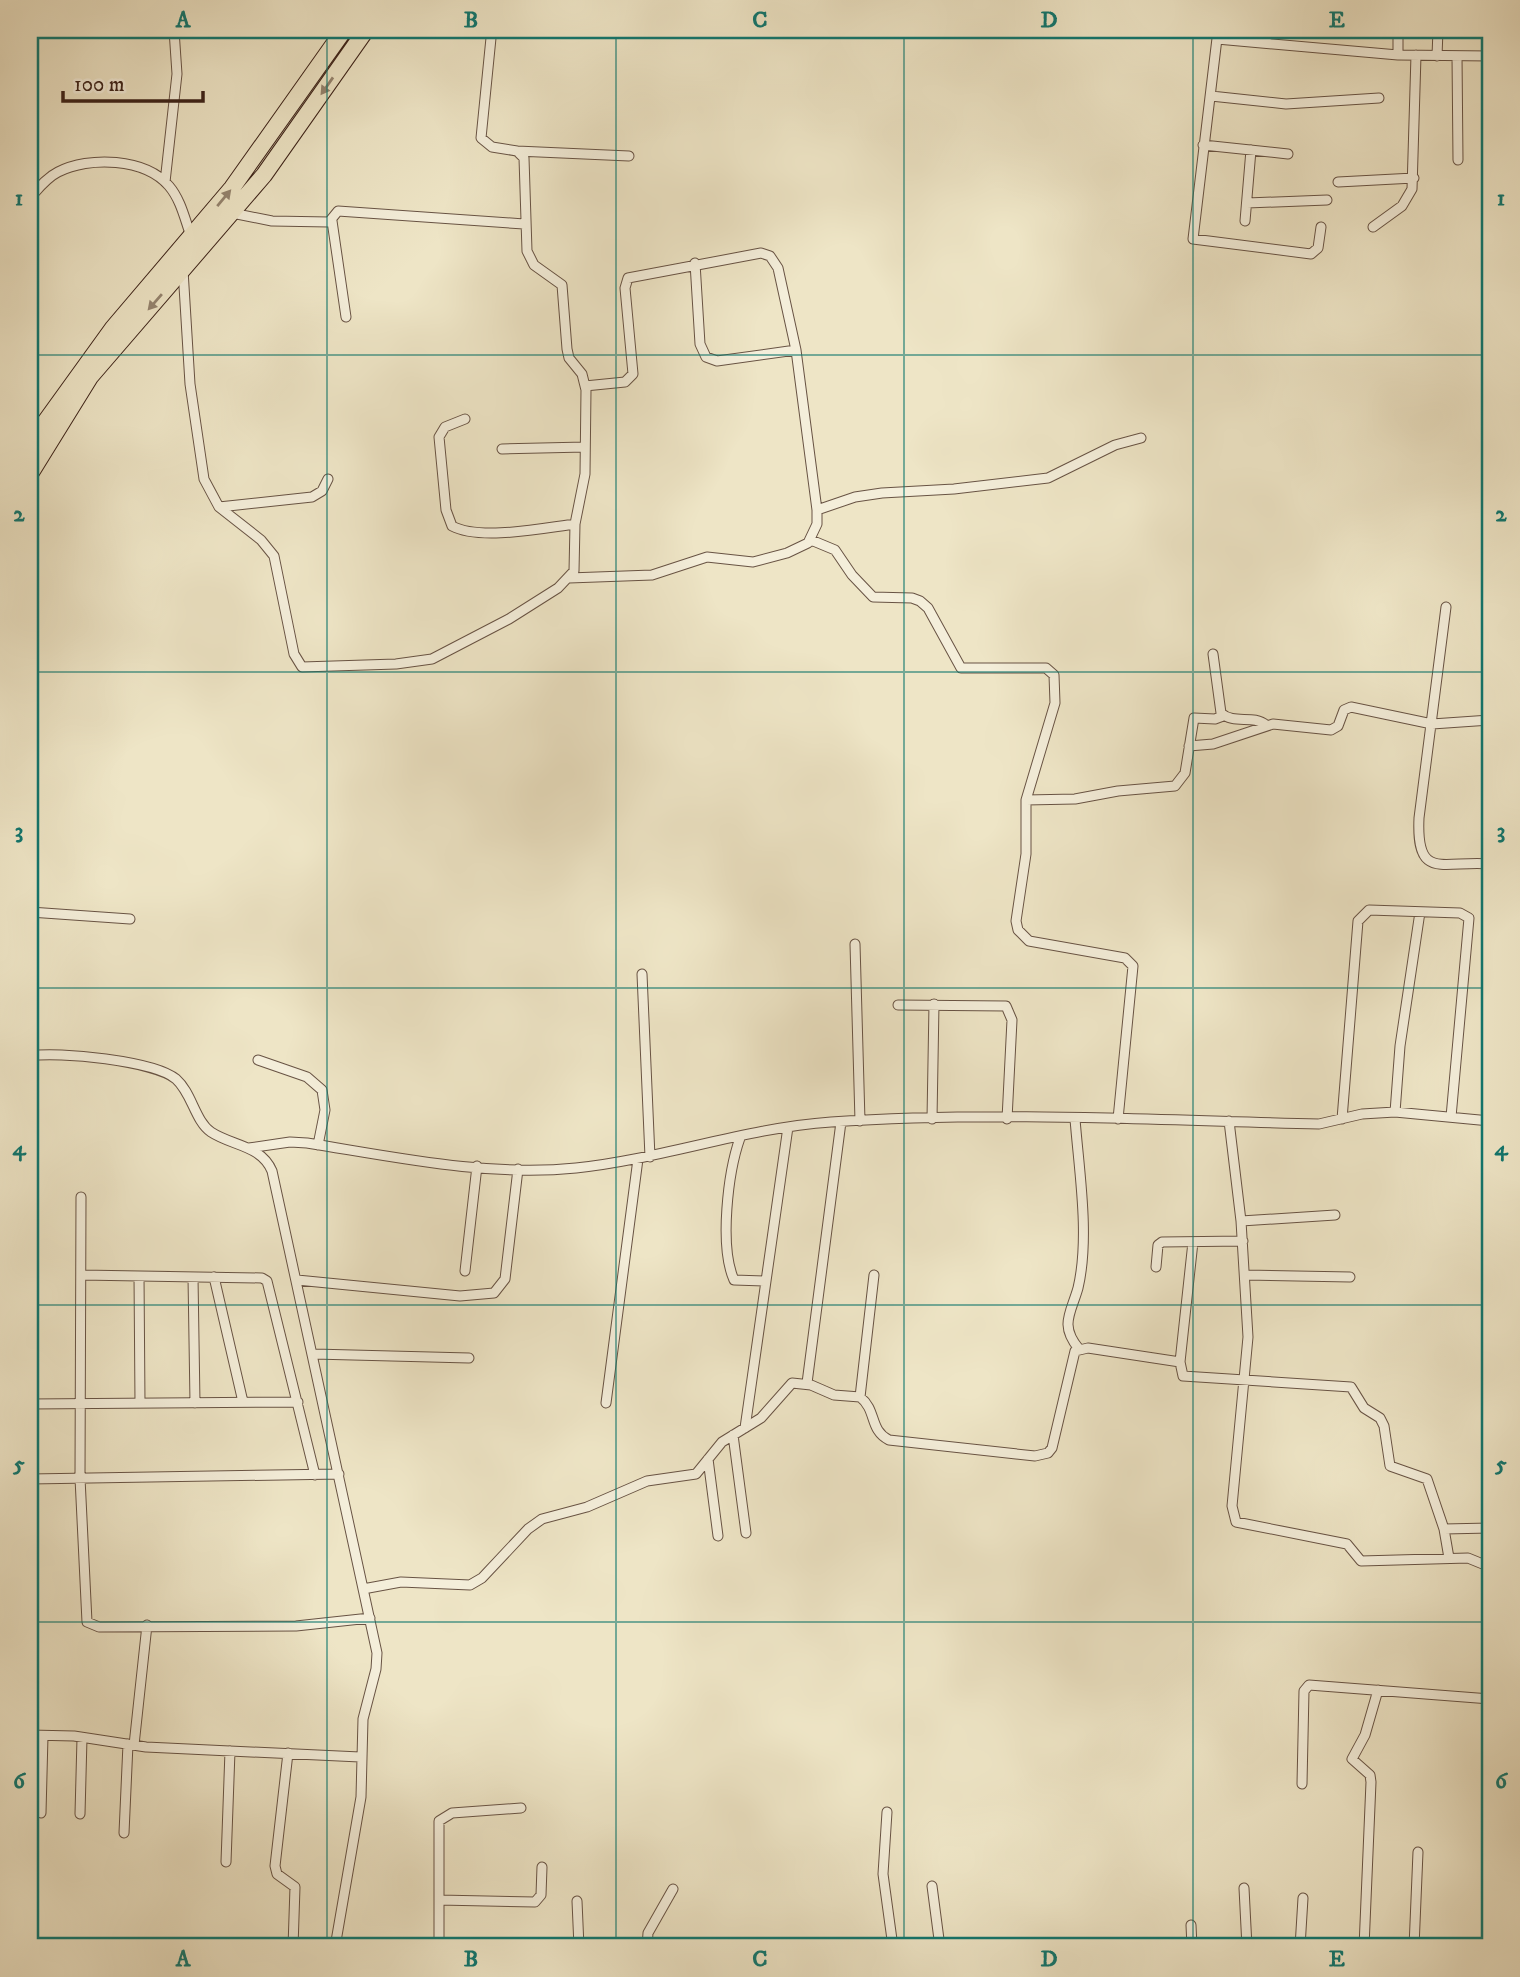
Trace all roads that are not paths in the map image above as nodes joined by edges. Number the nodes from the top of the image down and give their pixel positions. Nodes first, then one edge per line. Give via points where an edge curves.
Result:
1 (174, 30) edge
2 (344, 30) edge
3 (366, 30) edge
4 (488, 30) edge
5 (1398, 30) edge
6 (1438, 30) edge
7 (1218, 35) edge
8 (1398, 55) junction
9 (1416, 55) junction
10 (1437, 56) junction
11 (1457, 56) junction
12 (1490, 56) edge
13 (1211, 96) junction
14 (1379, 98) dead end
15 (1203, 145) junction
16 (1251, 150) junction
17 (517, 151) junction
18 (1288, 154) dead end
19 (629, 156) dead end
20 (1458, 160) dead end
21 (1414, 178) junction
22 (165, 182) junction
23 (1338, 182) dead end
24 (30, 198) edge
25 (1327, 200) dead end
26 (1247, 202) junction
27 (232, 213) junction
28 (332, 221) junction
29 (1245, 221) dead end
30 (524, 224) junction
31 (1321, 227) dead end
32 (1373, 227) dead end
33 (191, 236) junction
34 (695, 263) junction
35 (183, 270) junction
36 (346, 317) dead end
37 (796, 349) junction
38 (585, 386) junction
39 (465, 419) dead end
40 (1141, 438) dead end
41 (30, 443) edge
42 (585, 447) junction
43 (502, 449) dead end
44 (30, 474) edge
45 (328, 479) dead end
46 (219, 507) junction
47 (817, 510) junction
48 (575, 524) junction
49 (811, 540) junction
50 (569, 578) junction
51 (1446, 607) dead end
52 (1213, 654) dead end
53 (1223, 716) junction
54 (1490, 720) edge
55 (1432, 724) junction
56 (1266, 725) junction
57 (1189, 746) junction
58 (1026, 800) junction
59 (1490, 864) edge
60 (30, 912) edge
61 (1420, 912) junction
62 (130, 919) dead end
63 (855, 944) dead end
64 (642, 974) dead end
65 (898, 1004) dead end
66 (934, 1004) junction
67 (30, 1056) edge
68 (258, 1060) dead end
69 (1395, 1112) junction
70 (1451, 1117) junction
71 (932, 1119) junction
72 (1007, 1119) junction
73 (1075, 1119) junction
74 (1118, 1119) junction
75 (1342, 1119) junction
76 (860, 1121) junction
77 (1228, 1121) junction
78 (1490, 1121) edge
79 (841, 1122) junction
80 (788, 1127) junction
81 (740, 1138) junction
82 (318, 1145) junction
83 (249, 1148) junction
84 (650, 1157) junction
85 (638, 1159) junction
86 (477, 1166) junction
87 (518, 1169) junction
88 (81, 1197) dead end
89 (1335, 1215) dead end
90 (1241, 1221) junction
91 (1243, 1241) junction
92 (1193, 1242) junction
93 (1156, 1267) dead end
94 (465, 1271) dead end
95 (81, 1275) junction
96 (874, 1275) dead end
97 (1246, 1275) junction
98 (139, 1276) junction
99 (193, 1277) junction
100 (1350, 1277) dead end
101 (214, 1278) junction
102 (297, 1279) junction
103 (766, 1282) junction
104 (1079, 1349) junction
105 (314, 1354) junction
106 (469, 1358) dead end
107 (1180, 1362) junction
108 (1243, 1380) junction
109 (807, 1383) junction
110 (860, 1397) junction
111 (243, 1402) junction
112 (298, 1402) junction
113 (80, 1403) junction
114 (140, 1403) junction
115 (195, 1403) junction
116 (606, 1403) dead end
117 (30, 1404) edge
118 (745, 1428) junction
119 (733, 1435) junction
120 (708, 1459) junction
121 (339, 1474) junction
122 (315, 1475) junction
123 (80, 1478) junction
124 (30, 1479) edge
125 (1490, 1528) edge
126 (1444, 1529) junction
127 (747, 1533) dead end
128 (718, 1536) dead end
129 (1449, 1558) junction
130 (1490, 1567) edge
131 (363, 1589) junction
132 (370, 1619) junction
133 (147, 1625) junction
134 (1378, 1690) junction
135 (1490, 1699) edge
136 (30, 1735) edge
137 (43, 1736) junction
138 (82, 1738) junction
139 (131, 1745) junction
140 (230, 1751) junction
141 (288, 1753) junction
142 (360, 1757) junction
143 (1302, 1784) dead end
144 (521, 1808) dead end
145 (887, 1812) dead end
146 (41, 1813) dead end
147 (80, 1814) dead end
148 (124, 1833) dead end
149 (1418, 1852) dead end
150 (226, 1862) dead end
151 (542, 1867) dead end
152 (932, 1886) dead end
153 (1244, 1888) dead end
154 (673, 1889) dead end
155 (1303, 1898) dead end
156 (439, 1900) junction
157 (577, 1901) dead end
158 (1191, 1925) dead end
159 (293, 1947) edge
160 (335, 1947) edge
161 (439, 1947) edge
162 (579, 1947) edge
163 (647, 1947) edge
164 (893, 1947) edge
165 (940, 1947) edge
166 (1192, 1947) edge
167 (1247, 1947) edge
168 (1300, 1947) edge
169 (1364, 1947) edge
170 (1414, 1947) edge

1 - 22 street via 177,74
33 -> 2 highway via 232,188
3 -> 27 highway
4 - 17 street via 491,38 481,138 492,147
5 - 8 street
6 - 10 street
7 - 8 street
7 - 13 street
8 - 9 street
9 - 10 street
9 - 21 street
10 - 11 street
11 - 12 street
11 - 20 street
13 - 14 street via 1286,104
13 - 15 street
15 - 16 street
15 - 31 street via 1193,239 1311,254 1318,248
16 - 18 street
16 - 26 street
17 - 19 street
17 - 30 street via 525,165
21 - 23 street
21 - 32 street via 1407,201
22 - 24 street via 132,167 97,162 55,173
22 - 33 street via 178,199
25 - 26 street
26 - 29 street
27 - 28 street via 272,221
27 - 35 highway
28 - 30 street via 338,211
28 - 36 street
30 - 38 street via 530,259 562,285 567,349
33 - 41 highway via 113,328
34 - 37 street via 748,254 770,256 778,268
34 - 37 street via 700,344 706,357 716,361
34 - 38 street via 628,278 625,288 633,374 625,382
35 -> 44 highway via 90,377
35 - 46 street via 197,444 204,480
37 - 47 street
38 - 42 street
39 - 48 street via 445,427 439,436 446,510 452,526 501,531
40 - 47 street via 1115,445 1048,478 870,494
42 - 43 street
42 - 48 street via 584,486
45 - 46 street via 312,497
46 - 50 street via 274,556 295,654 298,662 309,668 432,659 509,619
47 - 49 street
48 - 50 street via 576,565
49 - 50 street via 794,551 753,562 707,557 652,576
49 - 58 street via 835,550 873,597 912,598 928,608 961,668 1046,668 1054,675 1055,699
51 - 55 street
52 - 53 street
53 - 56 street
53 - 57 street via 1194,718
54 - 55 street
55 - 56 street via 1352,707 1344,710 1338,726 1331,730
55 - 59 street via 1419,818 1422,857 1434,863
56 - 57 street via 1213,744
57 - 58 street via 1185,773 1175,786 1075,799
58 - 74 street via 1018,930 1040,945 1125,958 1133,966
60 - 62 street
61 - 69 street
61 - 70 street via 1469,918
61 - 75 street via 1369,911 1358,921
63 - 76 street
64 - 84 street
65 - 66 street
66 - 71 street
66 - 72 street via 992,1004 1006,1006 1010,1012
67 - 83 street via 95,1057 170,1075 183,1086 209,1131
68 - 82 street via 307,1077 322,1090 326,1110
69 - 70 street
69 - 75 street
70 - 78 street
71 - 72 street
71 - 76 street
72 - 73 street
73 - 74 street
73 - 104 street via 1082,1239 1078,1286 1068,1318
74 - 77 street
75 - 77 street via 1318,1124
76 - 79 street
77 - 90 street
79 - 80 street
79 - 109 street
80 - 81 street
80 - 103 street
81 - 84 street
81 - 103 street via 732,1162 725,1240 732,1278
82 - 83 street via 290,1142
82 - 86 street
83 - 102 street via 265,1158 272,1171
84 - 85 street
85 - 87 street via 566,1169
85 - 116 street
86 - 87 street
86 - 94 street
87 - 102 street via 505,1279 494,1293 460,1296
88 - 95 street
89 - 90 street
90 - 91 street
91 - 92 street
91 - 97 street
92 - 93 street via 1162,1242
92 - 107 street
95 - 98 street
95 - 113 street
96 - 110 street
97 - 100 street
97 - 108 street via 1248,1337
98 - 99 street
98 - 114 street
99 - 101 street
99 - 115 street
101 - 111 street
101 - 112 street via 267,1281
102 - 105 street
103 - 118 street
104 - 107 street
104 - 110 street via 1073,1354 1052,1448 1041,1455 889,1440 875,1430 870,1408
105 - 106 street
105 - 121 street
107 - 108 street via 1181,1374 1187,1377
108 - 126 street via 1351,1387 1364,1408 1384,1426 1390,1466 1427,1479
108 - 129 street via 1231,1506 1236,1522 1347,1544 1361,1561
109 - 110 street via 834,1395
109 - 118 street via 788,1385 761,1418
111 - 112 street
111 - 115 street
112 - 122 street
113 - 114 street
113 - 117 street
113 - 123 street
114 - 115 street
118 - 119 street
119 - 120 street
119 - 127 street
120 - 128 street
120 - 131 street via 688,1477 647,1481 587,1507 542,1519 477,1582 401,1582
121 - 122 street
121 - 131 street
122 - 123 street
123 - 124 street
123 - 133 street via 88,1622 99,1627
125 - 126 street
126 - 129 street
129 - 130 street via 1468,1558
131 - 132 street
132 - 133 street via 296,1626
132 - 142 street via 377,1661 363,1719
133 - 139 street
134 - 135 street
134 - 143 street via 1313,1684 1306,1688
134 - 169 street via 1365,1735 1352,1759 1370,1775 1371,1782
136 - 137 street
137 - 138 street
137 - 146 street
138 - 139 street
138 - 147 street
139 - 140 street
139 - 148 street
140 - 141 street
140 - 150 street
141 - 142 street
141 - 159 street via 275,1866 277,1874 295,1888
142 - 160 street via 359,1807
144 - 156 street via 443,1816 439,1821
145 - 164 street via 883,1874
149 - 170 street
151 - 156 street via 541,1895 535,1902
152 - 165 street
153 - 167 street
154 - 163 street via 648,1933
155 - 168 street
156 - 161 street
157 - 162 street
158 - 166 street

